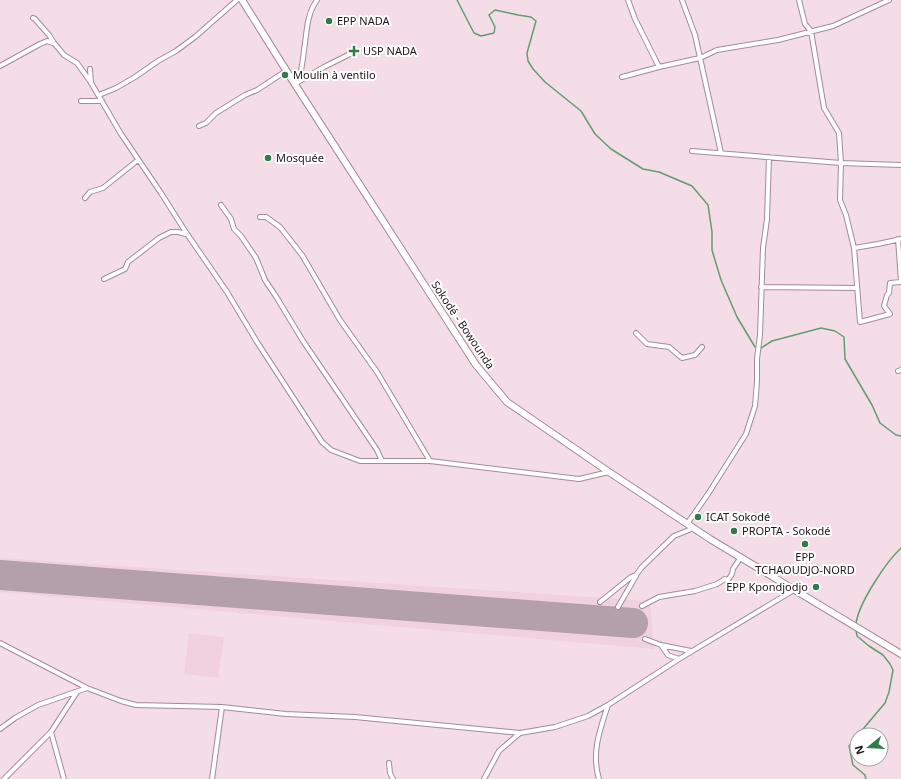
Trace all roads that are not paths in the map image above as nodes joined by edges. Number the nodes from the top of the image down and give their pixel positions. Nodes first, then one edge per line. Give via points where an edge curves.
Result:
1 (237, 0) edge
2 (242, 0) edge
3 (317, 0) edge
4 (628, 0) edge
5 (682, 0) edge
6 (799, 0) edge
7 (889, 0) edge
8 (33, 18) dead end
9 (811, 31) junction
10 (57, 45) junction
11 (350, 54) dead end
12 (700, 58) junction
13 (0, 66) edge
14 (659, 67) junction
15 (90, 69) dead end
16 (286, 71) junction
17 (622, 77) dead end
18 (91, 83) junction
19 (297, 84) junction
20 (104, 92) dead end
21 (97, 93) junction
22 (81, 101) dead end
23 (102, 101) junction
24 (199, 126) dead end
25 (692, 151) dead end
26 (721, 153) junction
27 (769, 157) junction
28 (138, 160) junction
29 (841, 162) junction
30 (901, 165) edge
31 (85, 198) dead end
32 (221, 205) dead end
33 (260, 217) dead end
34 (187, 234) junction
35 (900, 239) edge
36 (854, 248) junction
37 (104, 279) dead end
38 (901, 281) edge
39 (761, 288) junction
40 (858, 288) junction
41 (636, 333) dead end
42 (702, 348) dead end
43 (430, 461) junction
44 (382, 462) junction
45 (609, 472) junction
46 (689, 525) junction
47 (741, 557) junction
48 (636, 576) junction
49 (794, 590) junction
50 (600, 602) dead end
51 (642, 606) dead end
52 (618, 608) dead end
53 (645, 639) dead end
54 (0, 642) edge
55 (661, 645) junction
56 (691, 651) junction
57 (901, 654) edge
58 (679, 659) junction
59 (87, 688) junction
60 (76, 692) junction
61 (608, 704) junction
62 (222, 707) junction
63 (0, 729) edge
64 (51, 732) junction
65 (520, 733) junction
66 (389, 763) dead end
67 (4, 779) edge
68 (64, 779) edge
69 (212, 779) edge
70 (393, 779) edge
71 (484, 779) edge
72 (599, 779) edge

1 - 21 street via 176,51 116,88
2 - 16 main road, Sokodé - Bowounda
3 - 19 street via 307,24 305,50
4 - 14 street
5 - 12 street via 695,35
6 - 9 street via 806,24
7 - 9 street via 833,26
8 - 10 street
9 - 12 street via 778,40 717,50
9 - 29 street via 824,108 839,133
10 - 13 street via 47,41
10 - 18 street via 64,55 76,63
11 - 19 street
12 - 14 street
12 - 26 street
14 - 17 street
15 - 18 street
16 - 19 main road, Sokodé - Bowounda
16 - 24 street
18 - 21 street
19 - 45 main road, Sokodé - Bowounda via 476,365 507,402
20 - 21 street
21 - 23 street
22 - 23 street
23 - 28 street
25 - 26 street
26 - 27 street
27 - 29 street
27 - 39 street
28 - 31 street via 103,188 90,192
28 - 34 street
29 - 30 street
29 - 36 street via 840,200
32 - 44 street via 231,219 234,229 256,258 265,280 303,341 377,450
33 - 43 street via 266,216 280,227 302,255 340,320 377,372
34 - 37 street via 171,232 159,238 128,262 125,269
34 - 44 street via 322,442 331,450 360,461
35 - 36 street
35 - 38 street
36 - 40 street
38 - 40 street via 890,284 884,306 890,314 860,322
39 - 40 street
39 - 46 street via 755,406 746,434
41 - 42 street via 647,344 669,347 682,358 695,355
43 - 44 street
43 - 45 street via 579,479
45 - 46 main road, Sokodé - Bowounda
46 - 47 main road, Sokodé - Bowounda
46 - 48 street via 689,530 674,536 650,558
47 - 49 main road, Sokodé - Bowounda
47 - 51 street via 728,580 695,591 659,597
48 - 50 street via 631,577
48 - 52 street
49 - 56 street
49 - 57 main road, Sokodé - Bowounda
53 - 55 street
54 - 59 street
55 - 56 street
55 - 58 street via 668,655
56 - 58 street
58 - 61 street
59 - 60 street
59 - 62 street via 136,705
60 - 63 street via 38,705
60 - 64 street
61 - 65 street via 588,716 555,727
61 - 72 street via 597,741 595,759
62 - 65 street
62 - 69 street
64 - 67 street
64 - 68 street
65 - 71 street via 499,752
66 - 70 street

